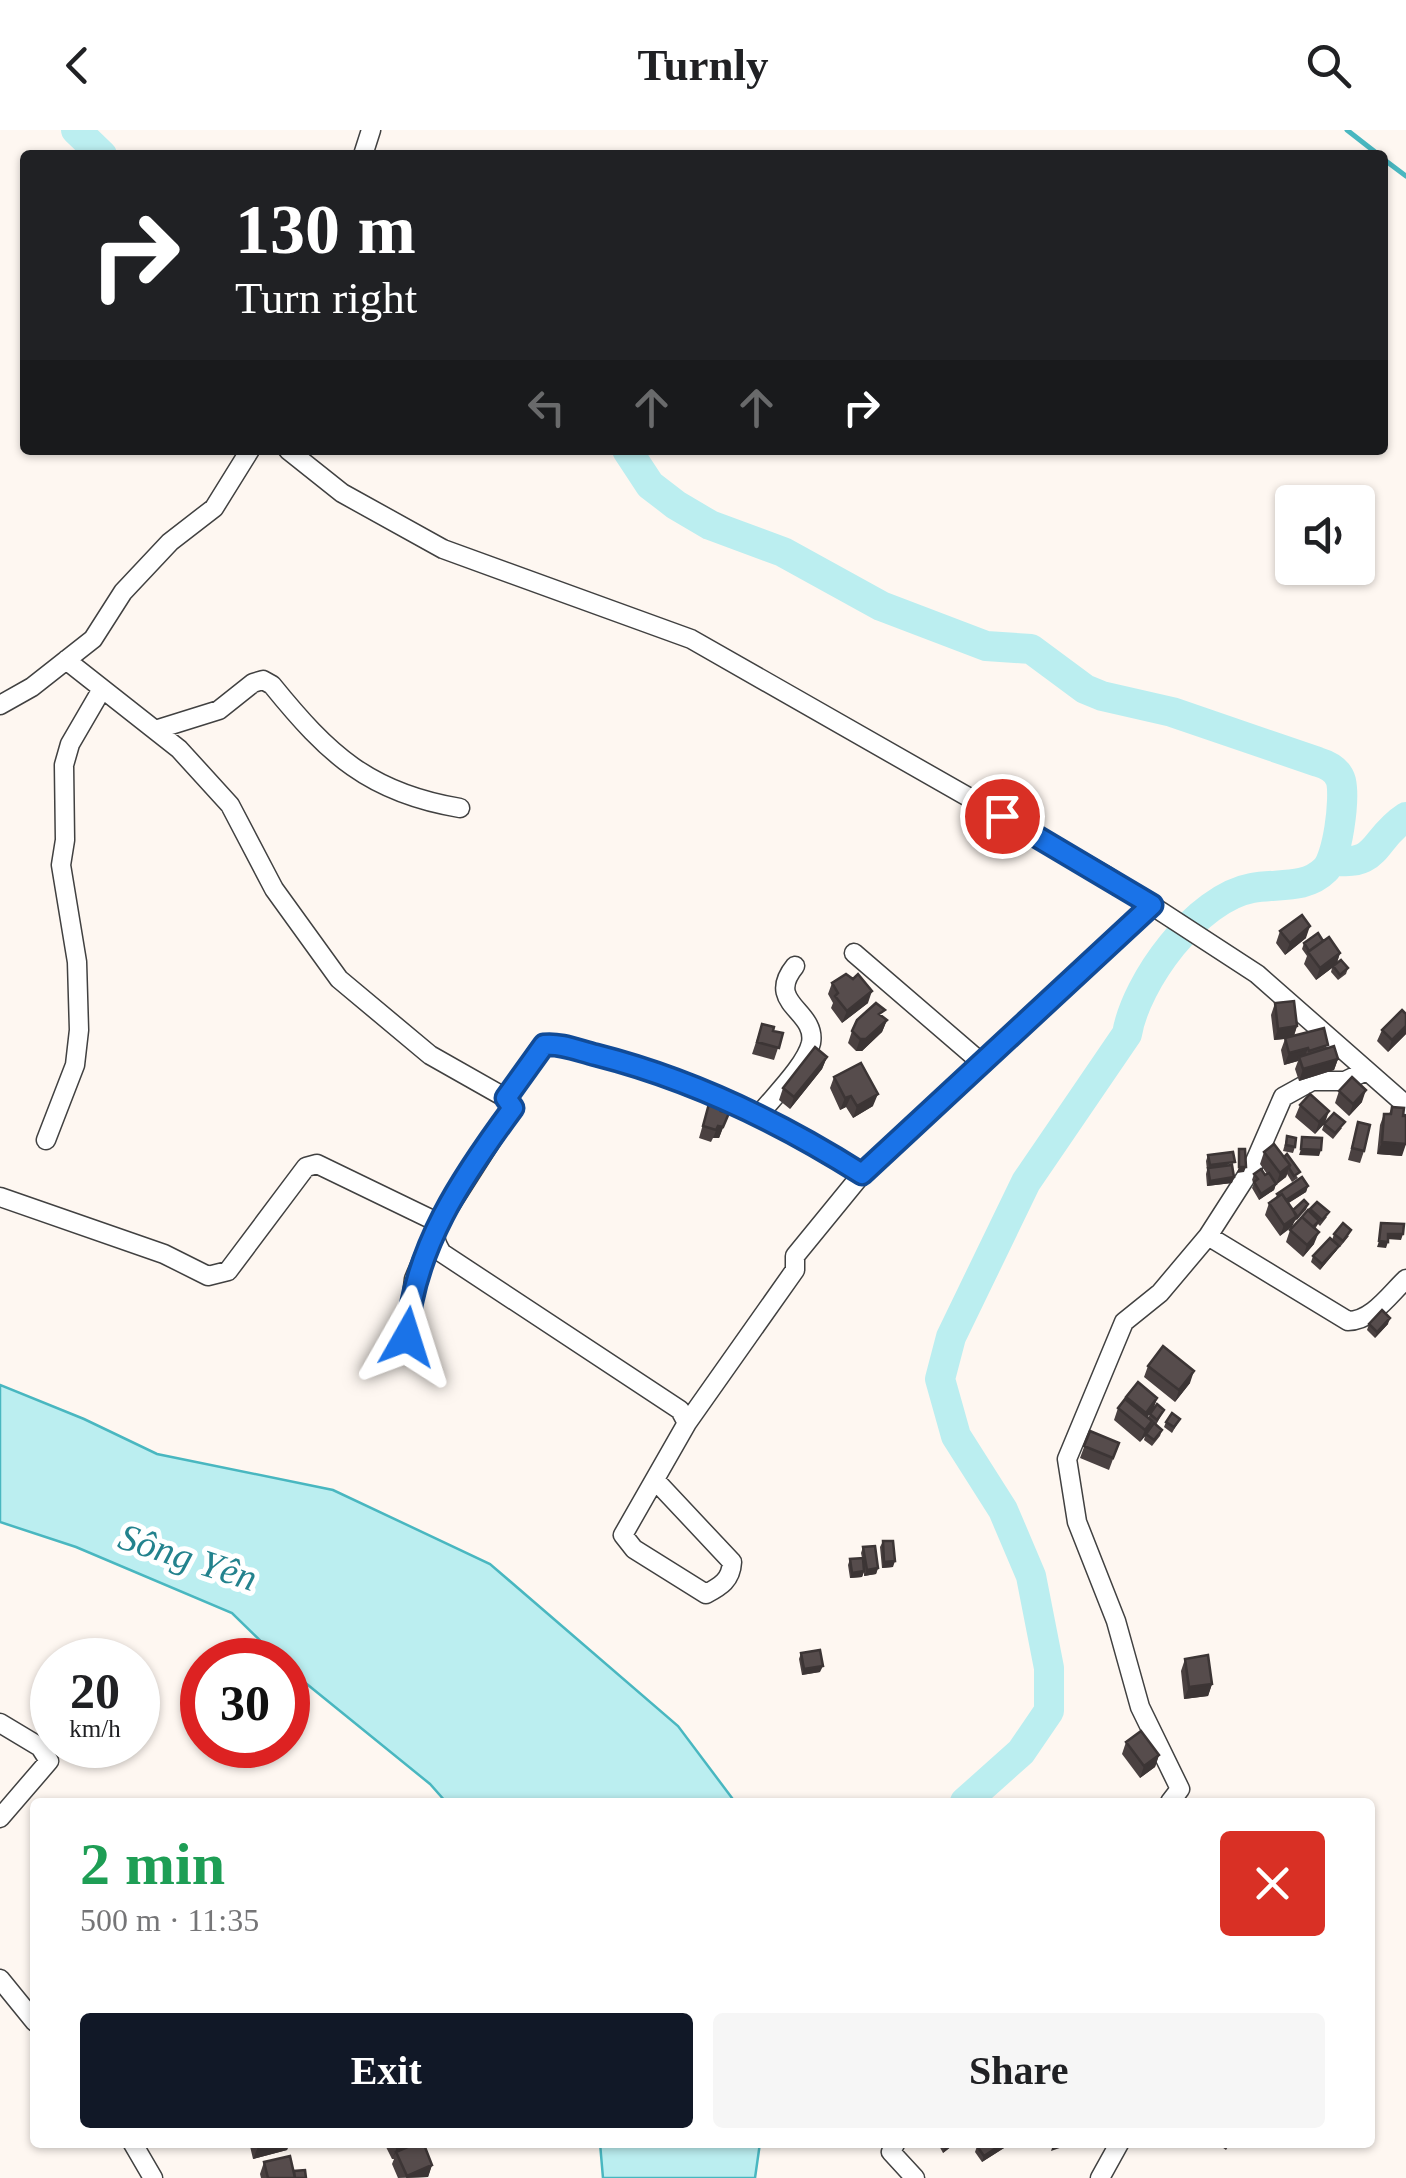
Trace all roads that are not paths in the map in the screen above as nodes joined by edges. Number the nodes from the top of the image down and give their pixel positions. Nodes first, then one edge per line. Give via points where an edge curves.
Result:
1 (247, 455) edge
2 (294, 455) edge
3 (66, 660) junction
4 (102, 689) junction
5 (0, 706) edge
6 (155, 730) junction
7 (460, 808) dead end
8 (1159, 910) junction
9 (854, 953) dead end
10 (795, 966) dead end
11 (983, 1064) junction
12 (1366, 1071) junction
13 (506, 1098) junction
14 (1406, 1105) edge
15 (759, 1115) junction
16 (46, 1140) dead end
17 (862, 1174) junction
18 (0, 1198) edge
19 (437, 1228) junction
20 (1208, 1236) junction
21 (1406, 1279) edge
22 (407, 1337) dead end
23 (687, 1423) junction
24 (654, 1480) junction
25 (0, 1723) edge
26 (1173, 1798) edge
27 (0, 1818) edge
28 (0, 1979) edge
29 (30, 2016) edge
30 (136, 2148) edge
31 (893, 2148) edge
32 (1117, 2148) edge
33 (153, 2178) edge
34 (916, 2178) edge
35 (1100, 2178) edge

1 - 3 street via 214,508 170,542 123,592 93,639
2 - 8 street via 342,492 443,549 692,640
3 - 4 street
3 - 5 street
4 - 6 street
4 - 16 street via 64,765 62,865 78,962 79,1030 75,1066
6 - 7 street via 220,710 263,680 356,770 404,796
6 - 13 street via 230,805 274,889 339,979 430,1055
8 - 11 street
8 - 12 street via 1257,974
9 - 11 street
10 - 15 street via 785,992 812,1041
11 - 17 street
12 - 14 street
12 - 20 street via 1345,1080 1312,1081 1283,1098 1248,1176
13 - 15 street via 540,1048 555,1044
13 - 19 street via 513,1108
15 - 17 street
17 - 23 street via 795,1256 795,1270
18 - 19 street via 164,1254 208,1276 228,1271 306,1167 317,1164
19 - 22 street via 414,1279
19 - 23 street via 442,1253 680,1410
20 - 21 street via 1348,1321 1376,1310
20 - 26 street via 1160,1293 1124,1322 1066,1459 1077,1522 1140,1707 1180,1789
23 - 24 street
24 - 24 street via 623,1535 634,1549 706,1594 721,1586 732,1562
25 - 27 street via 40,1747 50,1762
28 - 29 street
30 - 33 street
31 - 34 street
32 - 35 street

